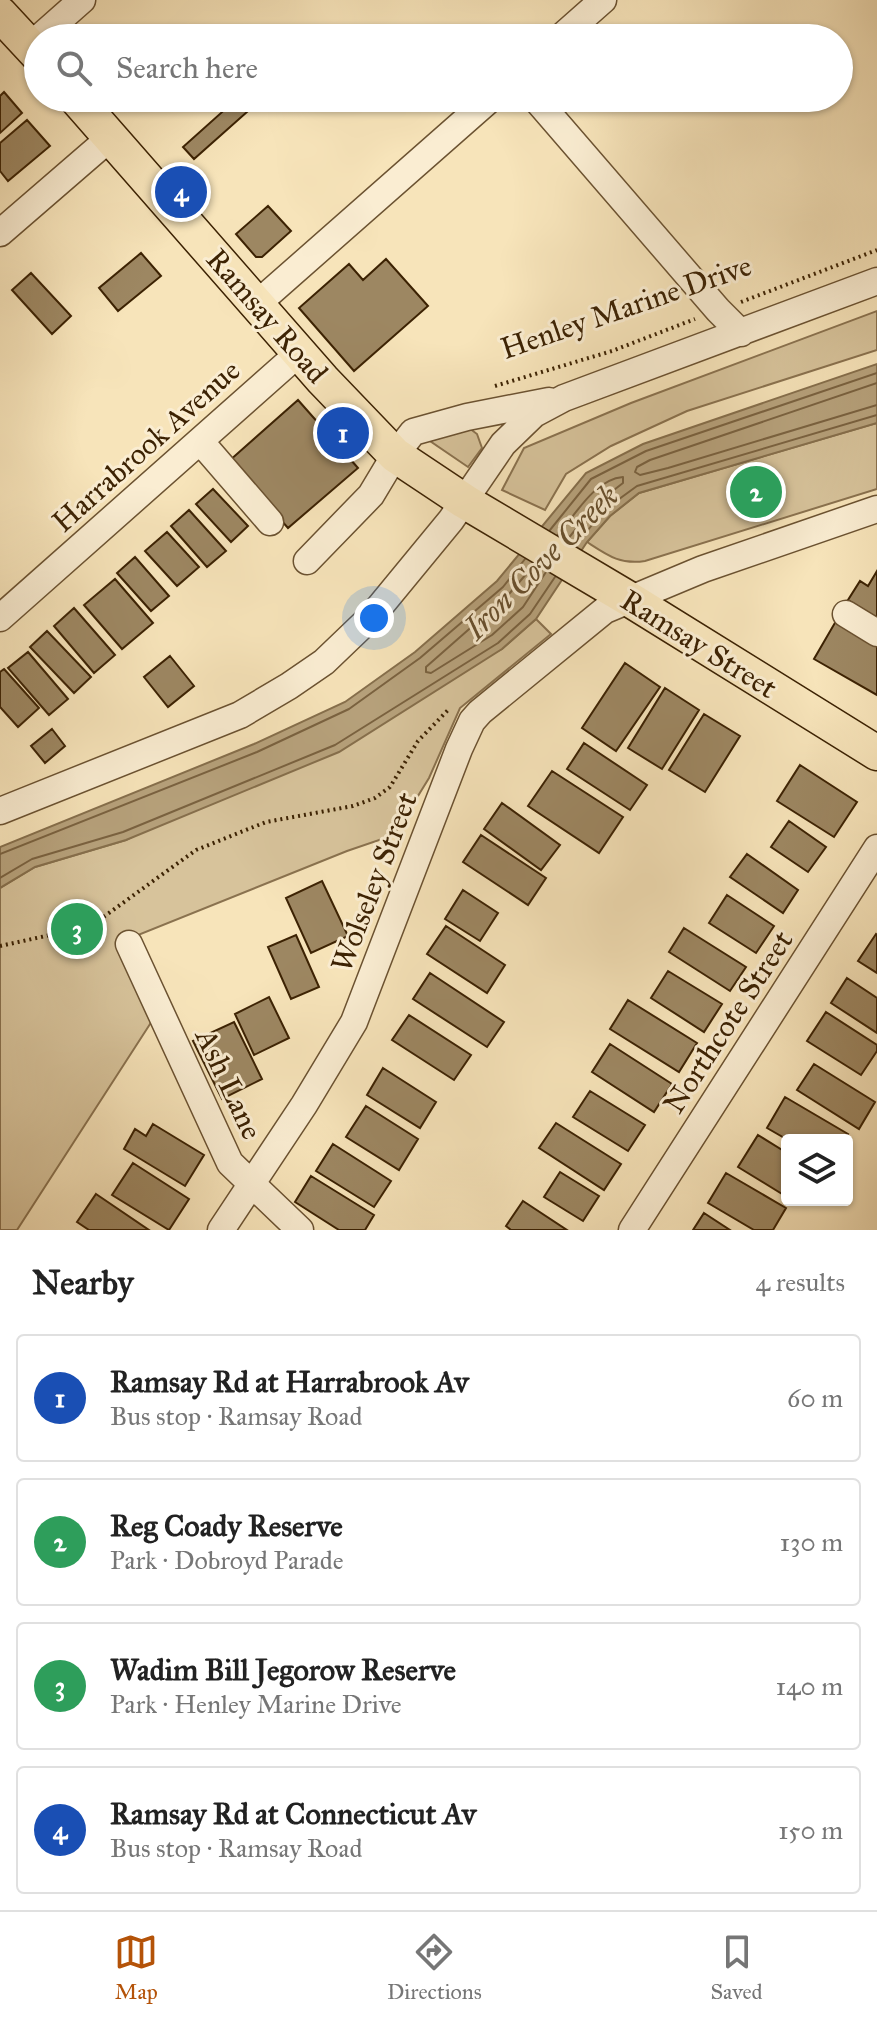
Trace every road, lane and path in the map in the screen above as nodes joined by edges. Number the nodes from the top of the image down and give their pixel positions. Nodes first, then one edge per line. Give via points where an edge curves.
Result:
1 (82, 0) edge
2 (603, 0) edge
3 (0, 14) edge
4 (57, 24) edge
5 (576, 24) edge
6 (24, 34) edge
7 (89, 112) edge
8 (475, 112) edge
9 (547, 112) edge
10 (111, 137) junction
11 (0, 233) edge
12 (877, 250) edge
13 (877, 281) edge
14 (257, 304) junction
15 (718, 310) junction
16 (741, 333) junction
17 (299, 353) junction
18 (491, 387) dead end
19 (564, 398) junction
20 (200, 441) junction
21 (395, 455) junction
22 (464, 501) junction
23 (877, 509) edge
24 (270, 522) dead end
25 (521, 535) joint
26 (307, 561) dead end
27 (629, 599) junction
28 (846, 614) dead end
29 (0, 618) edge
30 (877, 633) edge
31 (449, 709) dead end
32 (877, 753) edge
33 (0, 811) edge
34 (877, 848) edge
35 (129, 944) dead end
36 (0, 946) edge
37 (251, 1184) junction
38 (221, 1230) edge
39 (300, 1230) edge
40 (632, 1230) edge

1 - 4 street
2 - 5 street
3 - 6 main road
7 - 10 main road, Ramsay Road
8 - 14 street
9 - 15 street
10 - 11 street
10 - 14 main road, Ramsay Road
12 - 15 path, Henley Marine Drive
13 - 16 street, Henley Marine Drive
14 - 17 main road, Ramsay Road
15 - 16 street
15 - 18 path, Henley Marine Drive via 612,351
16 - 19 street, Henley Marine Drive
17 - 20 street, Harrabrook Avenue
17 - 21 main road, Ramsay Road
19 - 21 street, Henley Marine Drive via 413,432
19 - 22 street, Henley Marine Drive via 518,428
20 - 24 street
20 - 29 street, Harrabrook Avenue
21 - 22 main road, Ramsay Road
21 - 26 street, Henley Marine Drive via 371,495
22 - 25 main road, Ramsay Road
22 - 33 street, Henley Marine Drive via 372,616 324,662 289,686 240,715
23 - 27 street, Wolseley Street
25 - 27 main road, Ramsay Street
27 - 32 main road, Ramsay Street
27 - 37 street, Wolseley Street via 599,615 472,721 354,1022
28 - 30 street
31 - 36 path via 418,741 390,787 375,798 266,822 196,850 102,918
34 - 40 street, Northcote Street
35 - 37 street, Ash Lane via 230,1163
37 - 38 street, Wolseley Street
37 - 39 street, Ash Lane

